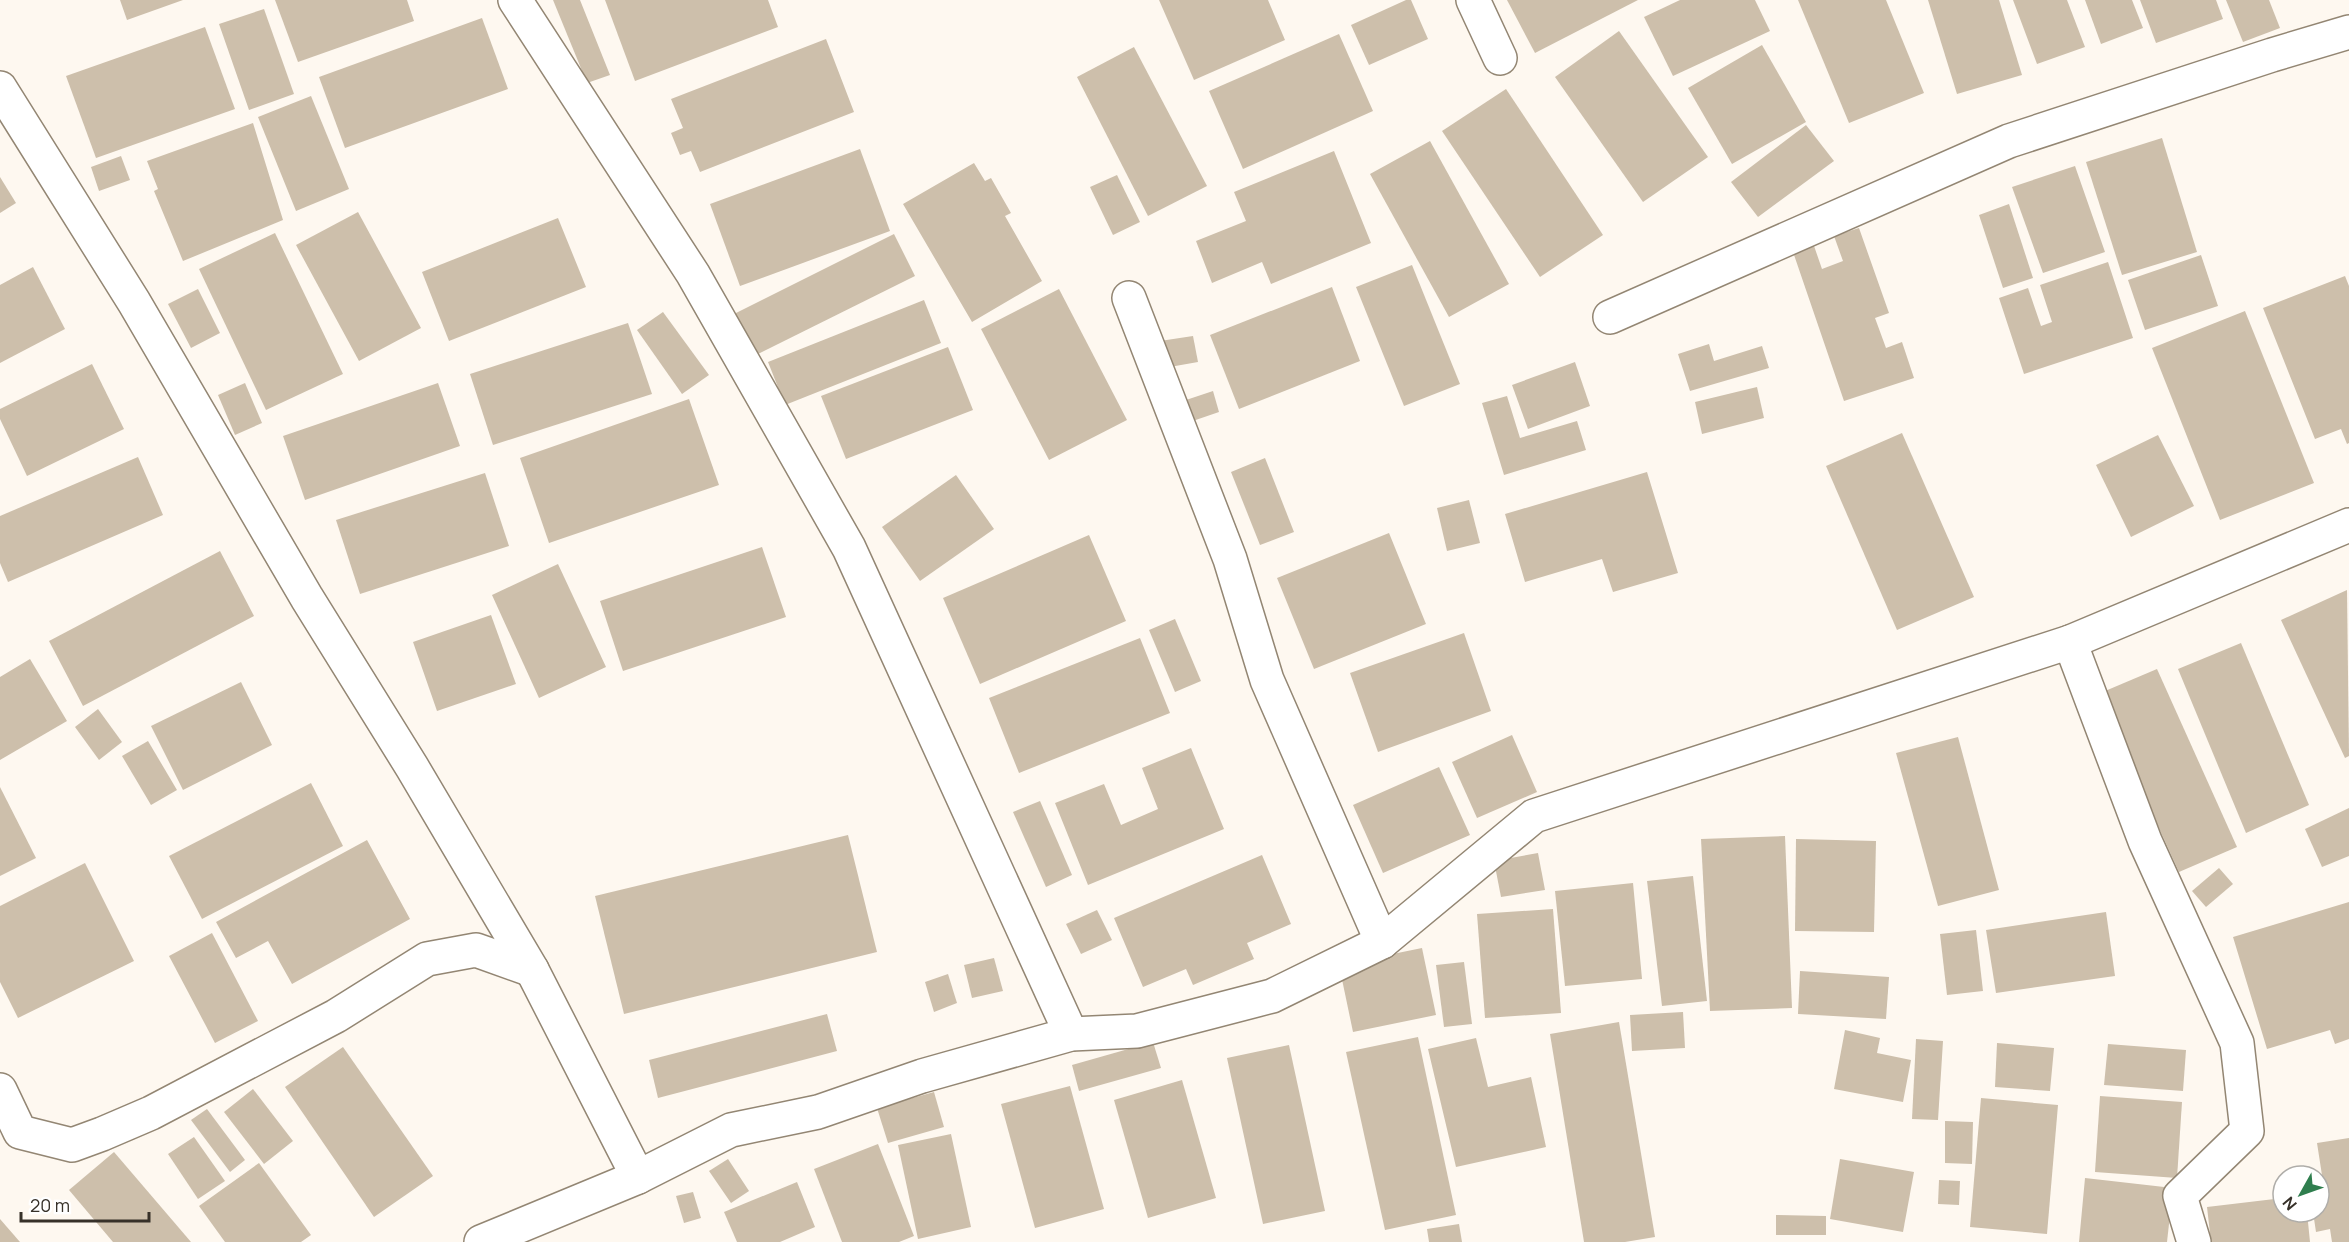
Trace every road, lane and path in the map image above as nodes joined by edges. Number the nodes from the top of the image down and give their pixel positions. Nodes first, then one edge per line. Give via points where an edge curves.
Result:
1 (515, 0) edge
2 (1473, 0) edge
3 (2349, 32) edge
4 (1500, 58) dead end
5 (0, 88) edge
6 (1129, 298) dead end
7 (1610, 317) dead end
8 (2349, 525) edge
9 (2070, 642) junction
10 (1382, 942) junction
11 (532, 970) junction
12 (1071, 1034) junction
13 (0, 1090) edge
14 (638, 1177) junction
15 (481, 1242) edge
16 (2194, 1242) edge

1 - 12 street via 693,274 849,548
2 - 4 street
3 - 7 street via 2008,141
5 - 11 street via 134,302
6 - 10 street via 1230,559 1267,680
8 - 9 street
9 - 10 street via 1534,816
9 - 16 street via 2145,842 2237,1043 2247,1131 2180,1196
10 - 12 street via 1272,996 1137,1031
11 - 13 street via 476,950 428,959 336,1016 161,1107 72,1145 20,1132
11 - 14 street
12 - 14 street via 922,1076 819,1113 730,1130
14 - 15 street

